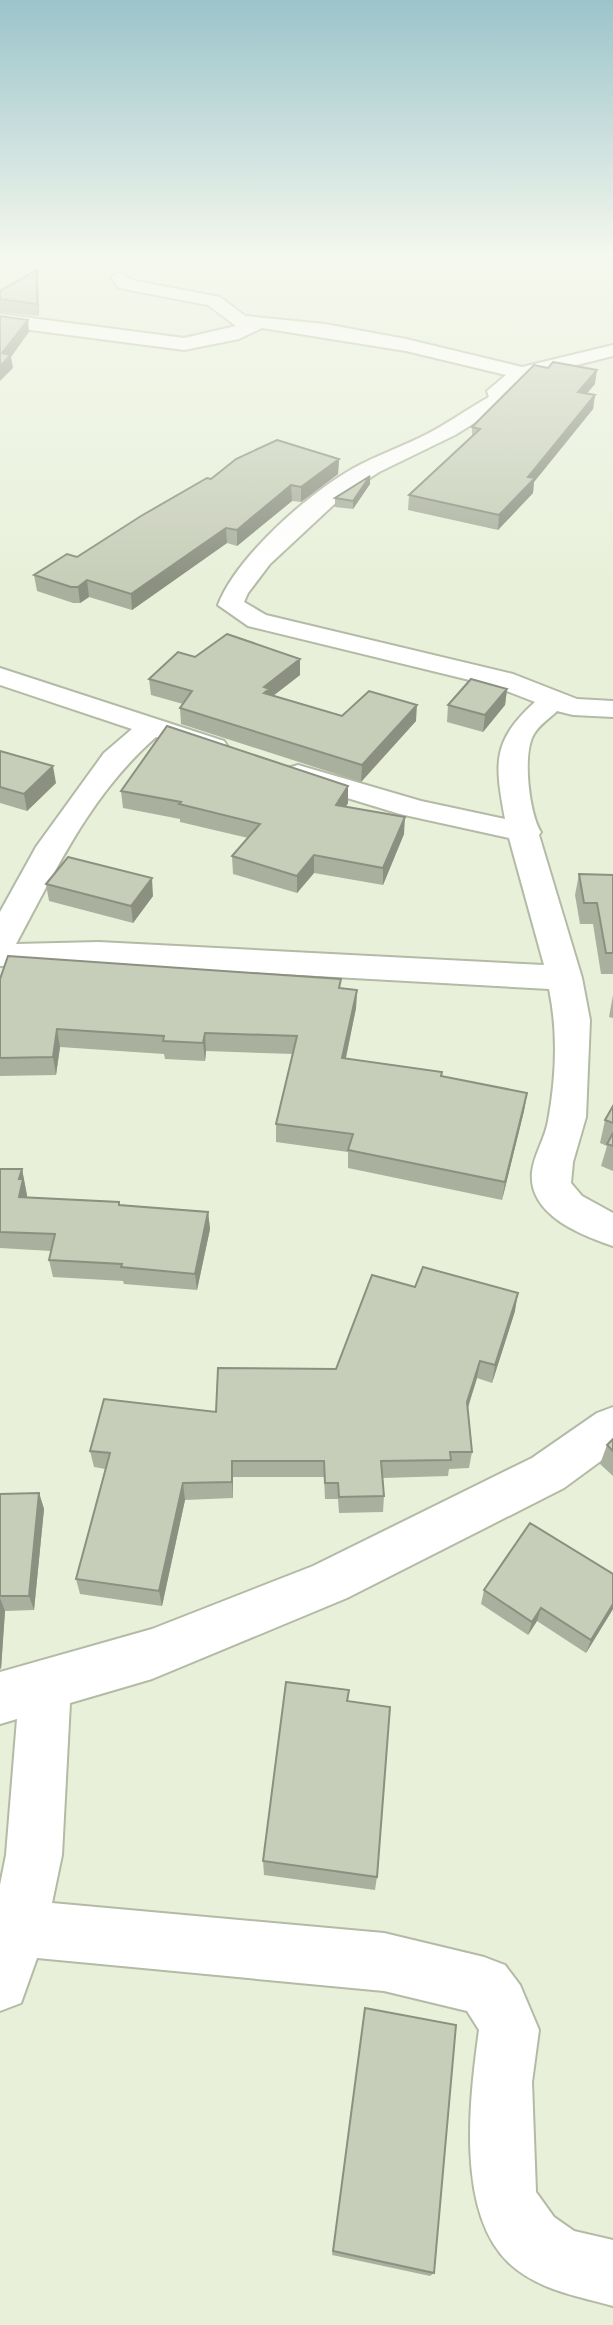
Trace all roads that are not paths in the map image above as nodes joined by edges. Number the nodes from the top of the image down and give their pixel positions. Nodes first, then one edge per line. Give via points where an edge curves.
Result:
1 (495, 366) edge
2 (547, 366) edge
3 (522, 373) junction
4 (0, 676) edge
5 (551, 701) junction
6 (613, 709) edge
7 (151, 727) junction
8 (526, 832) junction
9 (0, 943) edge
10 (0, 955) edge
11 (565, 978) junction
12 (613, 1230) edge
13 (613, 1427) edge
14 (23, 1692) edge
15 (19, 1928) junction
16 (0, 1982) edge
17 (613, 2273) edge

1 - 3 street
2 - 3 street
3 - 5 street via 497,391 498,400 448,432 344,484 293,527 240,583 231,605 257,621 503,680
4 - 7 street
5 - 6 street
5 - 8 street via 519,736 511,761
7 - 8 street via 408,809
7 - 9 street via 114,760 51,847
8 - 11 street
10 - 11 street via 99,953
11 - 12 street via 572,1022 566,1124 552,1184 562,1201 580,1215
13 - 14 street via 548,1473 330,1582 152,1654
14 - 15 street via 34,1855
15 - 16 street
15 - 17 street via 384,1962 484,1986 509,2030 502,2082 504,2193 513,2216 531,2240 560,2260

